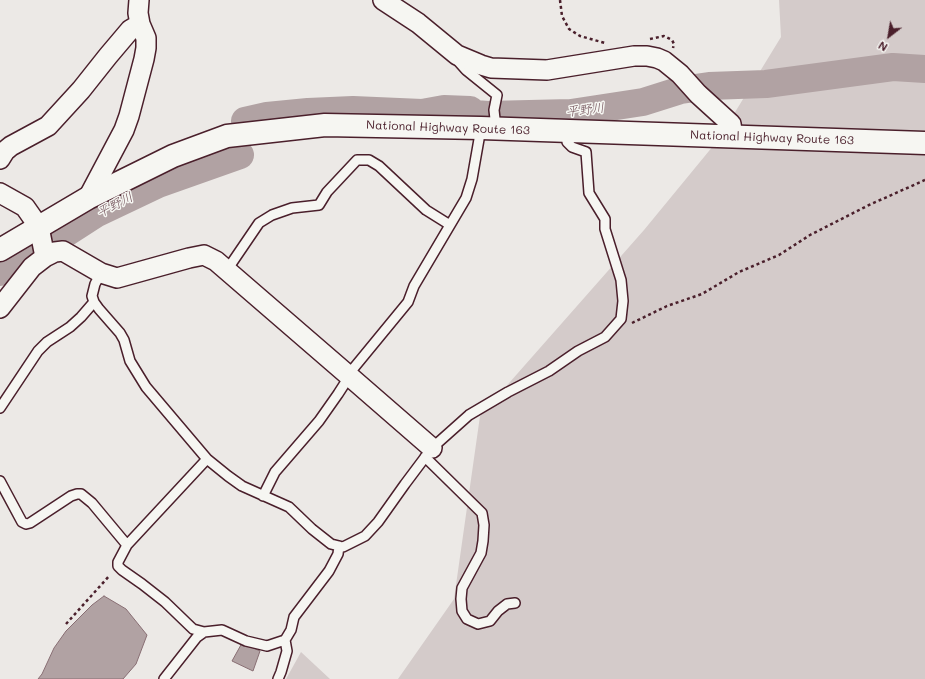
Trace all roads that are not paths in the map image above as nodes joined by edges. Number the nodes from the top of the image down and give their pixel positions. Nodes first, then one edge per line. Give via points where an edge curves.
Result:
1 (139, 0) edge
2 (383, 0) edge
3 (140, 24) junction
4 (457, 55) junction
5 (492, 122) junction
6 (567, 131) junction
7 (733, 137) junction
8 (925, 143) edge
9 (0, 159) edge
10 (0, 193) edge
11 (88, 198) junction
12 (450, 225) junction
13 (39, 227) junction
14 (0, 250) edge
15 (45, 257) junction
16 (226, 270) junction
17 (101, 273) junction
18 (94, 302) junction
19 (0, 308) edge
20 (348, 375) junction
21 (0, 408) edge
22 (428, 453) junction
23 (207, 459) junction
24 (0, 481) edge
25 (263, 496) junction
26 (127, 545) junction
27 (339, 546) junction
28 (515, 603) dead end
29 (204, 632) junction
30 (285, 640) junction
31 (164, 679) edge
32 (278, 679) edge

1 - 3 street
2 - 4 street via 418,23
3 - 9 street via 130,30 48,126 11,146
3 - 11 street via 146,38 146,48 129,116
4 - 5 lane via 458,61 466,70 497,95
4 - 7 street via 492,68 548,70 634,56 657,58 676,71 731,124
5 - 6 highway, National Highway Route 163
5 - 11 highway, National Highway Route 163 via 325,125 227,136 173,156
5 - 12 lane via 466,198
6 - 7 highway, National Highway Route 163
6 - 22 lane via 567,142 572,147 586,152 589,193 605,219 605,229 621,280 621,318 605,337 469,415
7 - 8 highway, National Highway Route 163
10 - 13 street via 25,207
11 - 13 highway, National Highway Route 163
12 - 16 lane via 426,210 379,166 369,160 357,160 327,192 319,205 292,208 259,223
12 - 20 lane via 414,286 408,302
13 - 14 highway, National Highway Route 163
13 - 15 street
15 - 17 street via 63,251
15 - 19 street via 32,267
16 - 17 street via 204,255 117,278
16 - 20 street
17 - 18 lane via 92,296
18 - 21 lane via 70,327 46,342 38,351
18 - 23 lane via 120,333 130,361 146,387
20 - 22 street
20 - 25 lane via 319,421 275,472
22 - 27 lane via 365,536 343,547
22 - 28 lane via 482,513 484,525 481,553 462,588 462,611 467,619 478,624 490,621 507,604
23 - 25 lane via 242,486
23 - 26 lane
24 - 26 lane via 22,522 30,523 71,496 81,494 92,503
25 - 27 lane via 289,508 330,544
26 - 29 lane via 118,566 164,602 193,629
27 - 30 lane via 338,554 329,571 294,618
29 - 30 lane via 222,630 246,641 267,646
29 - 31 lane via 197,637
30 - 32 lane via 287,651

